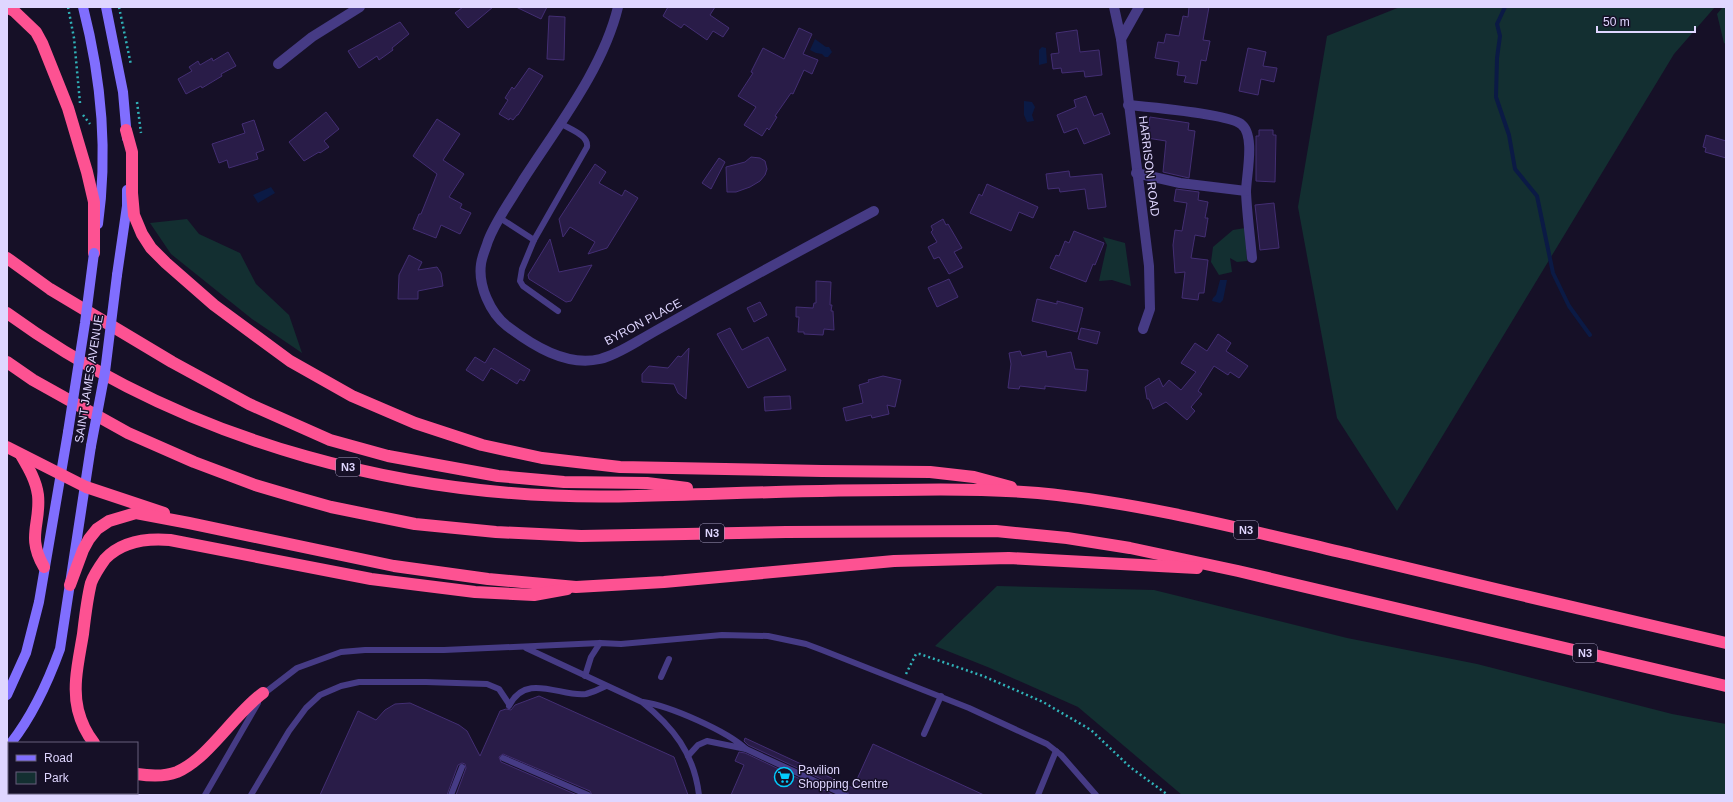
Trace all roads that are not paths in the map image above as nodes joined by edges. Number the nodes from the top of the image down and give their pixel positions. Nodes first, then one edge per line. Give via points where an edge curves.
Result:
1 (7, 7) edge
2 (83, 7) edge
3 (106, 7) edge
4 (360, 7) edge
5 (618, 7) edge
6 (1114, 7) edge
7 (1139, 7) edge
8 (1121, 39) junction
9 (278, 64) dead end
10 (1128, 105) junction
11 (560, 123) junction
12 (126, 130) junction
13 (1136, 173) junction
14 (1246, 190) junction
15 (874, 211) dead end
16 (500, 218) junction
17 (534, 240) junction
18 (94, 254) junction
19 (7, 258) edge
20 (1252, 258) dead end
21 (558, 311) dead end
22 (7, 313) edge
23 (1144, 329) dead end
24 (7, 362) edge
25 (7, 447) edge
26 (21, 455) junction
27 (60, 475) junction
28 (86, 487) junction
29 (722, 493) junction
30 (1038, 493) junction
31 (189, 523) junction
32 (44, 567) junction
33 (1238, 570) junction
34 (70, 585) junction
35 (576, 586) junction
36 (600, 643) junction
37 (1726, 643) edge
38 (525, 647) junction
39 (670, 659) dead end
40 (584, 676) junction
41 (661, 677) dead end
42 (606, 686) junction
43 (1726, 686) edge
44 (264, 693) junction
45 (7, 695) edge
46 (941, 696) junction
47 (642, 702) junction
48 (924, 734) dead end
49 (13, 742) edge
50 (93, 742) edge
51 (746, 749) junction
52 (1056, 751) junction
53 (688, 756) junction
54 (503, 758) dead end
55 (462, 767) dead end
56 (138, 774) edge
57 (205, 795) edge
58 (250, 795) edge
59 (452, 795) edge
60 (588, 795) edge
61 (699, 795) edge
62 (845, 795) edge
63 (1038, 795) edge
64 (1096, 795) edge

1 - 18 highway via 36,32 68,108 94,202
2 - 18 main road, SAINT JAMES AVENUE via 97,80 103,144 101,204
3 - 12 main road, SAINT JAMES AVENUE via 123,92
4 - 9 street via 312,37
5 - 11 street, BYRON PLACE via 614,26 603,52
6 - 8 street, HARRISON ROAD
7 - 8 street
8 - 10 street, HARRISON ROAD
10 - 13 street, HARRISON ROAD
10 - 14 street via 1218,117 1241,124 1245,128 1249,148
11 - 16 street, BYRON PLACE
11 - 17 lane via 588,143
12 - 28 main road, SAINT JAMES AVENUE, bridge via 127,206 105,372
12 - 30 highway via 132,152 134,215 151,248 214,304 290,360 352,396 415,423 482,445 542,458 620,467 930,472 974,477
13 - 14 street via 1186,184
13 - 23 street, HARRISON ROAD via 1148,266 1150,309
14 - 20 street
15 - 16 street, BYRON PLACE via 762,270 625,349 599,359 580,360 565,358 541,349 518,335 502,322 488,302 482,281 481,264 489,239
16 - 17 lane
17 - 21 lane via 520,281 523,286
18 - 27 main road, SAINT JAMES AVENUE, bridge
19 - 29 highway via 50,289 172,362 250,404 330,440 388,456 498,476 564,482 647,483
22 - 29 highway, N3 via 76,359 157,401 224,430 309,458 377,475 500,493 634,497
24 - 33 highway, N3 via 33,380 128,433 194,462 298,498 415,524 496,532 580,536 996,531 1130,548
25 - 26 highway
26 - 27 highway
26 - 32 highway via 36,487 38,506 34,538
27 - 28 highway
27 - 32 main road, SAINT JAMES AVENUE
28 - 31 highway
28 - 34 main road, SAINT JAMES AVENUE
29 - 30 highway, N3 via 953,489
30 - 37 highway, N3 via 1144,509 1266,535
31 - 34 highway via 136,514 109,521 97,529 89,539
31 - 35 highway via 394,566 488,579
32 - 45 main road, SAINT JAMES AVENUE via 39,602 26,653
33 - 35 highway via 1009,558 894,561 672,581
33 - 43 highway, N3
34 - 49 main road, SAINT JAMES AVENUE via 60,649 50,677
35 - 50 highway via 534,595 475,592 371,579 170,540 147,539 130,543 111,554 101,565 92,582 87,603 76,684 78,709 85,731
36 - 38 lane
36 - 40 lane via 591,656
36 - 46 lane via 621,644 722,635 768,636 806,644
38 - 40 lane
38 - 44 lane via 341,652 297,668
39 - 41 lane
40 - 42 lane
42 - 47 lane
42 - 58 lane via 586,694 534,688 518,695 509,706 499,689 487,684 359,682 340,686 320,695 306,708
44 - 56 highway via 250,703 190,764 176,772 163,775
44 - 57 lane
46 - 48 lane
46 - 52 lane via 1048,744
47 - 51 lane via 682,714 732,738
47 - 53 lane via 672,729
51 - 53 lane via 707,741 698,745
51 - 62 lane
52 - 63 lane
52 - 64 lane
53 - 61 lane
54 - 60 lane
55 - 59 lane

